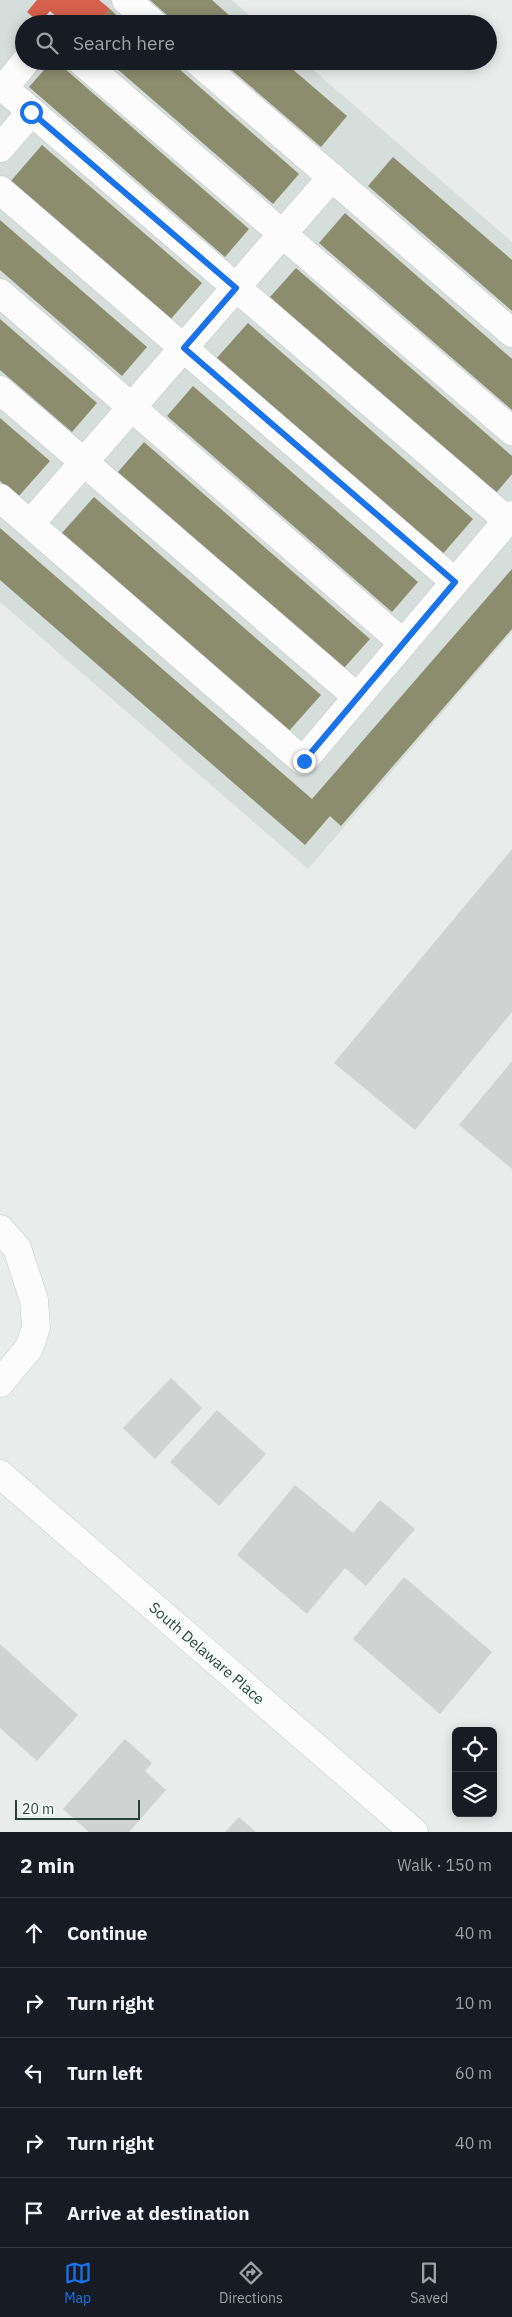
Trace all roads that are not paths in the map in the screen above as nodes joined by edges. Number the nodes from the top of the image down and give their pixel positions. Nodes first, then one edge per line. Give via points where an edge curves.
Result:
1 (126, 0) edge
2 (144, 15) edge
3 (19, 70) edge
4 (92, 70) edge
5 (207, 70) edge
6 (31, 112) junction
7 (0, 148) edge
8 (332, 177) junction
9 (0, 190) edge
10 (283, 234) junction
11 (236, 288) junction
12 (0, 293) edge
13 (512, 332) edge
14 (184, 348) junction
15 (0, 390) edge
16 (132, 407) junction
17 (512, 431) edge
18 (84, 462) junction
19 (0, 498) edge
20 (510, 518) edge
21 (30, 524) junction
22 (455, 582) junction
23 (404, 643) junction
24 (357, 697) junction
25 (0, 1230) edge
26 (0, 1383) edge
27 (0, 1474) edge
28 (414, 1832) edge

1 - 2 street
3 - 6 street via 4,88
4 - 10 street
5 - 8 street
6 - 7 street
6 - 11 street
8 - 10 street
8 - 13 street
9 - 14 street
10 - 11 street
10 - 17 street
11 - 14 street
11 - 20 street
12 - 16 street
14 - 16 street
14 - 22 street
15 - 18 street
16 - 18 street
16 - 23 street
18 - 21 street
18 - 24 street
19 - 21 street
20 - 22 street
21 - 24 street via 304,761
22 - 23 street
23 - 24 street
25 - 26 street via 18,1248 34,1300 36,1328 29,1348
27 - 28 street, South Delaware Place

